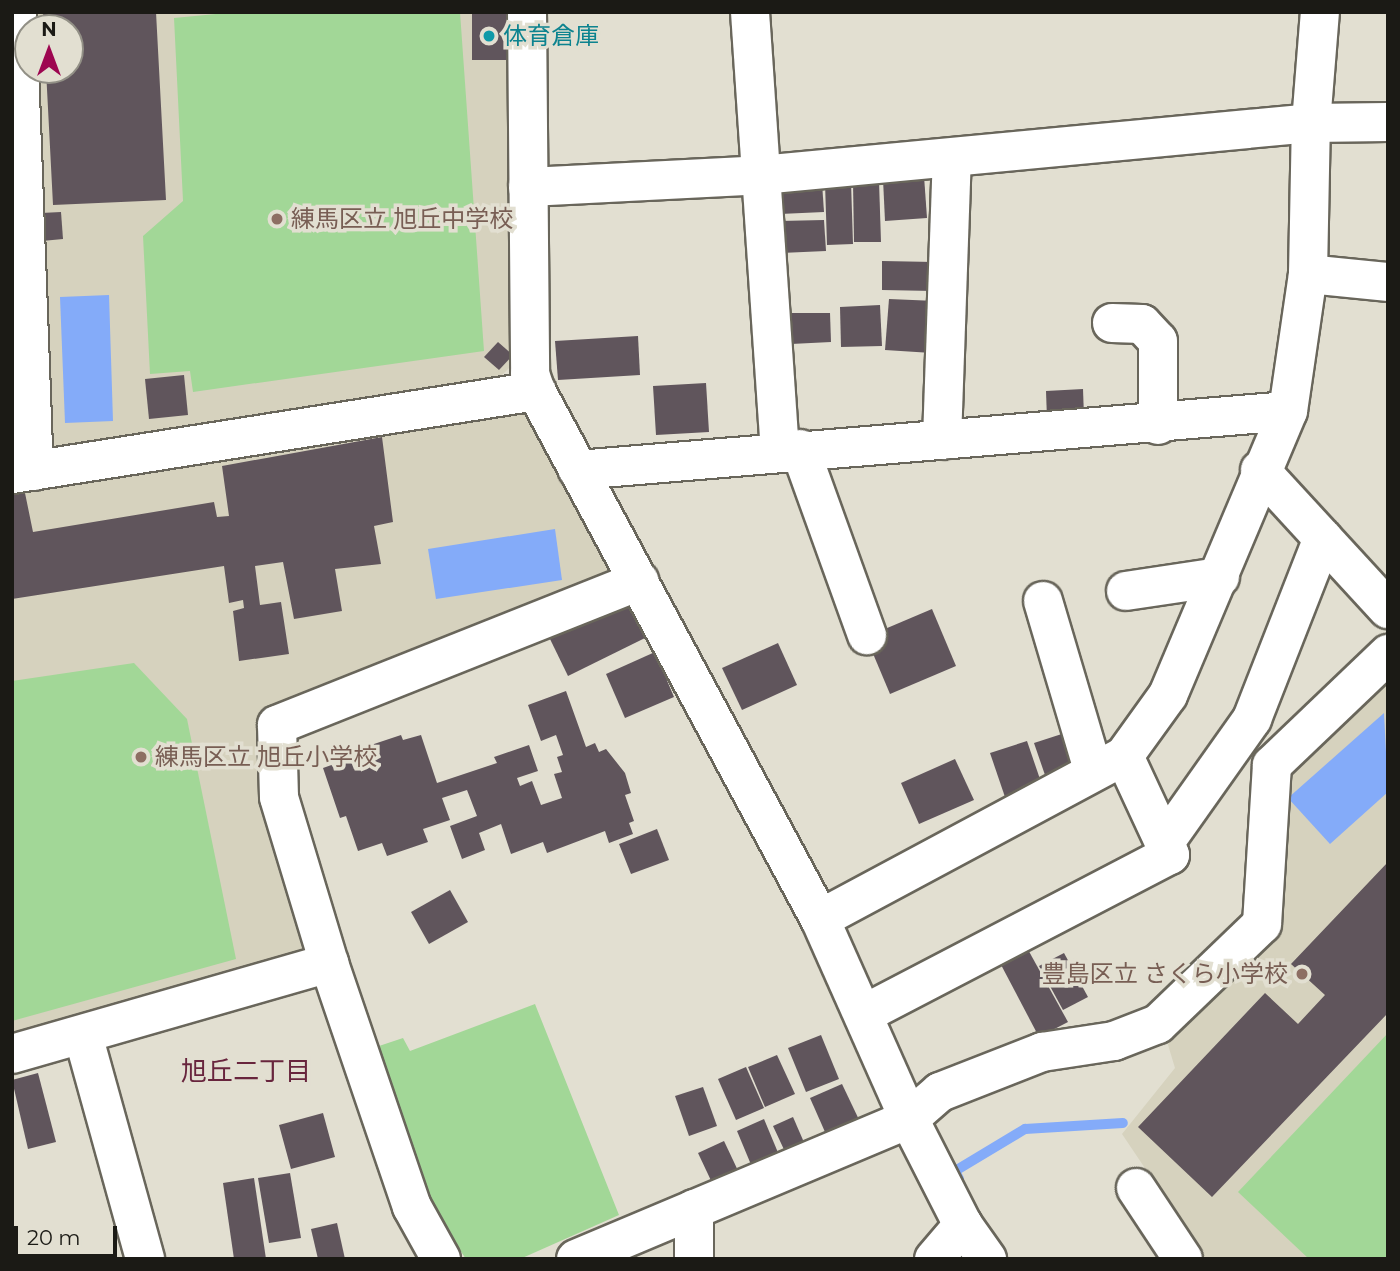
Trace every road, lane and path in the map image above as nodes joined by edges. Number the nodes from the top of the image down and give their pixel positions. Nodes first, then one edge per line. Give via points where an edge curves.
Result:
1 (17, 12) edge
2 (527, 12) edge
3 (750, 12) edge
4 (1321, 12) edge
5 (1388, 122) edge
6 (1311, 123) junction
7 (952, 158) junction
8 (761, 175) junction
9 (528, 187) junction
10 (1308, 274) junction
11 (1388, 282) edge
12 (1112, 323) dead end
13 (536, 391) junction
14 (1288, 411) junction
15 (1158, 425) junction
16 (943, 440) junction
17 (790, 450) junction
18 (578, 470) junction
19 (1261, 470) junction
20 (23, 472) edge
21 (1322, 538) junction
22 (1220, 577) junction
23 (639, 581) junction
24 (1126, 591) dead end
25 (1043, 601) dead end
26 (1388, 609) edge
27 (867, 635) dead end
28 (1388, 654) edge
29 (1109, 763) junction
30 (1166, 842) junction
31 (820, 919) junction
32 (329, 963) junction
33 (864, 1014) junction
34 (83, 1035) junction
35 (12, 1054) edge
36 (909, 1119) junction
37 (1136, 1188) dead end
38 (694, 1209) junction
39 (969, 1245) edge
40 (145, 1259) edge
41 (441, 1259) edge
42 (576, 1259) edge
43 (694, 1259) edge
44 (934, 1259) edge
45 (1183, 1259) edge

1 - 20 street
2 - 9 street
3 - 8 street
4 - 6 street
5 - 6 street
6 - 7 street
6 - 10 street
7 - 8 street
7 - 16 street
8 - 9 street
8 - 17 street
9 - 13 street via 530,374
10 - 11 street
10 - 14 street
12 - 15 street via 1142,324 1158,341
13 - 18 street
13 - 20 street
14 - 15 street
14 - 19 street
15 - 16 street
16 - 17 street
17 - 18 street
17 - 27 street
18 - 23 street
19 - 21 street
19 - 22 street
21 - 26 street
21 - 30 street via 1252,719
22 - 24 street
22 - 29 street via 1168,695
23 - 31 street
23 - 32 street via 277,725 279,797
25 - 29 street
28 - 36 street via 1272,765 1262,924 1152,1028 1114,1041 1042,1052 940,1092
29 - 30 street
29 - 31 street
30 - 33 street via 1170,855
31 - 33 street
32 - 34 street
32 - 41 street via 412,1207
33 - 36 street
34 - 35 street
34 - 40 street
36 - 38 street
36 - 39 street
37 - 45 street
38 - 42 street
38 - 43 street
39 - 44 street

